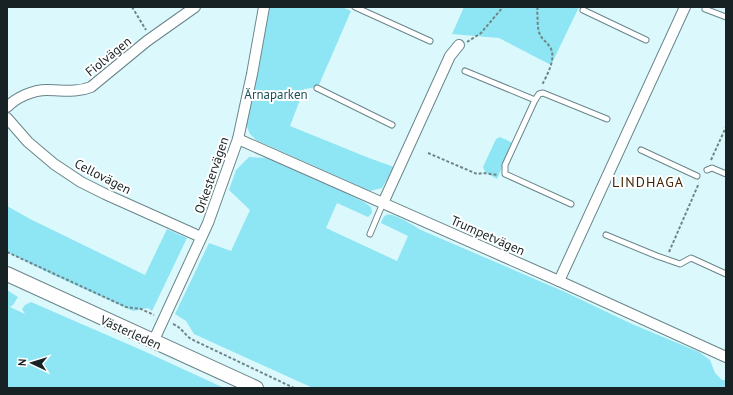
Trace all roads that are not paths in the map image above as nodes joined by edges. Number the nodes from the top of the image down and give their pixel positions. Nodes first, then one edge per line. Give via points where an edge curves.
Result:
1 (195, 7) edge
2 (264, 7) edge
3 (356, 7) edge
4 (685, 7) edge
5 (705, 9) dead end
6 (583, 10) dead end
7 (726, 17) edge
8 (646, 40) dead end
9 (430, 41) dead end
10 (459, 45) road end
11 (465, 71) dead end
12 (317, 88) dead end
13 (534, 100) junction
14 (7, 107) edge
15 (7, 118) edge
16 (607, 119) dead end
17 (392, 125) dead end
18 (238, 139) junction
19 (641, 150) dead end
20 (707, 170) road end
21 (726, 174) edge
22 (699, 178) road end
23 (383, 203) junction
24 (571, 204) dead end
25 (370, 234) dead end
26 (606, 235) dead end
27 (202, 237) junction
28 (7, 274) edge
29 (726, 274) edge
30 (559, 281) junction
31 (153, 342) junction
32 (726, 357) edge
33 (256, 388) edge

1 - 14 street, Fiolvägen via 152,37 91,87 71,92 34,92
2 - 18 street, Orkestervägen
3 - 9 lane
4 - 30 street
5 - 7 lane
6 - 8 lane
10 - 23 street via 450,56
11 - 13 lane
12 - 17 lane
13 - 16 lane via 543,93
13 - 24 lane via 505,165 505,174
15 - 27 street, Cellovägen via 28,142 81,182
18 - 23 street, Trumpetvägen
18 - 27 street, Orkestervägen
19 - 22 lane
20 - 21 lane via 712,168
23 - 25 lane
23 - 30 street, Trumpetvägen
26 - 29 lane via 680,264 691,258
27 - 31 street, Orkestervägen
28 - 31 main road, Västerleden
30 - 32 street, Trumpetvägen
31 - 33 main road, Västerleden

